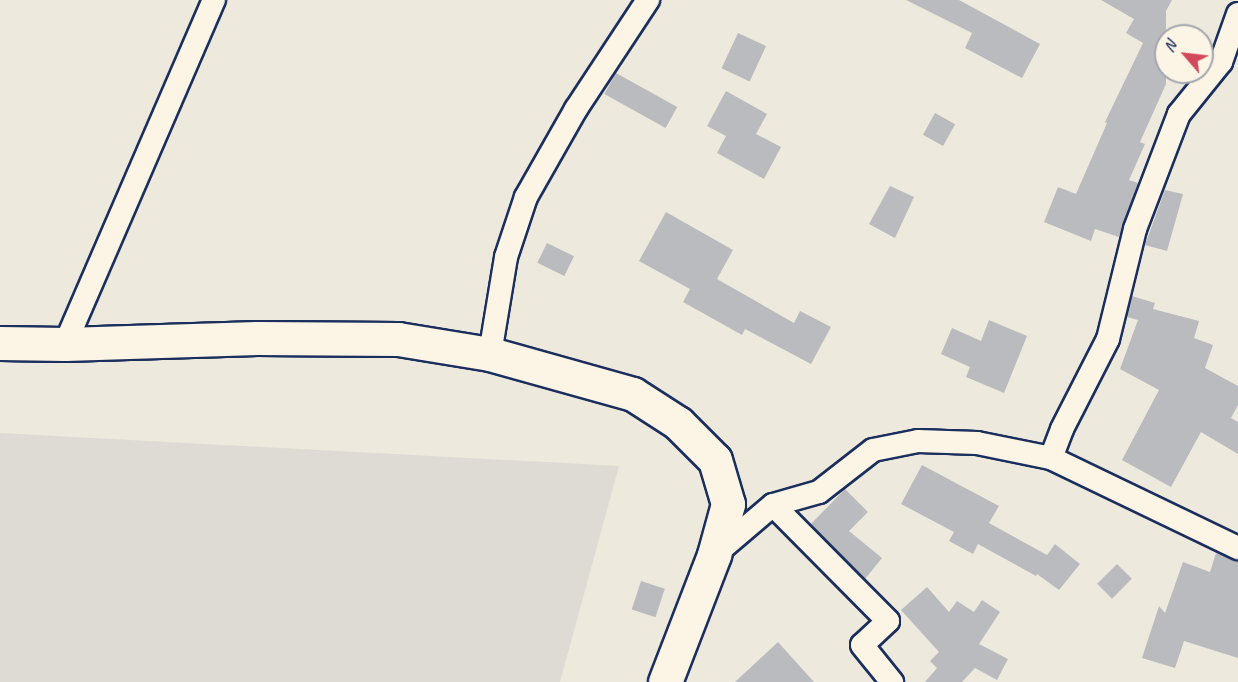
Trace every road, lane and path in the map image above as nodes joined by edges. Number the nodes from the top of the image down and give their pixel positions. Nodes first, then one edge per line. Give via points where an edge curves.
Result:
1 (214, 0) edge
2 (648, 0) edge
3 (1238, 14) edge
4 (0, 343) edge
5 (65, 344) junction
6 (490, 354) junction
7 (1051, 458) junction
8 (773, 505) junction
9 (1238, 548) edge
10 (714, 555) junction
11 (665, 682) edge
12 (892, 682) edge

1 - 5 street
2 - 6 street via 576,109 526,197 506,257
3 - 7 street via 1221,62 1179,114 1135,229 1108,339
4 - 5 street
5 - 6 street via 257,338 398,339
6 - 10 street via 633,394 678,423 715,460 728,504
7 - 8 street via 976,443 918,441 873,450 819,492
7 - 9 street
8 - 10 street
8 - 12 street via 888,621 862,645
10 - 11 street

